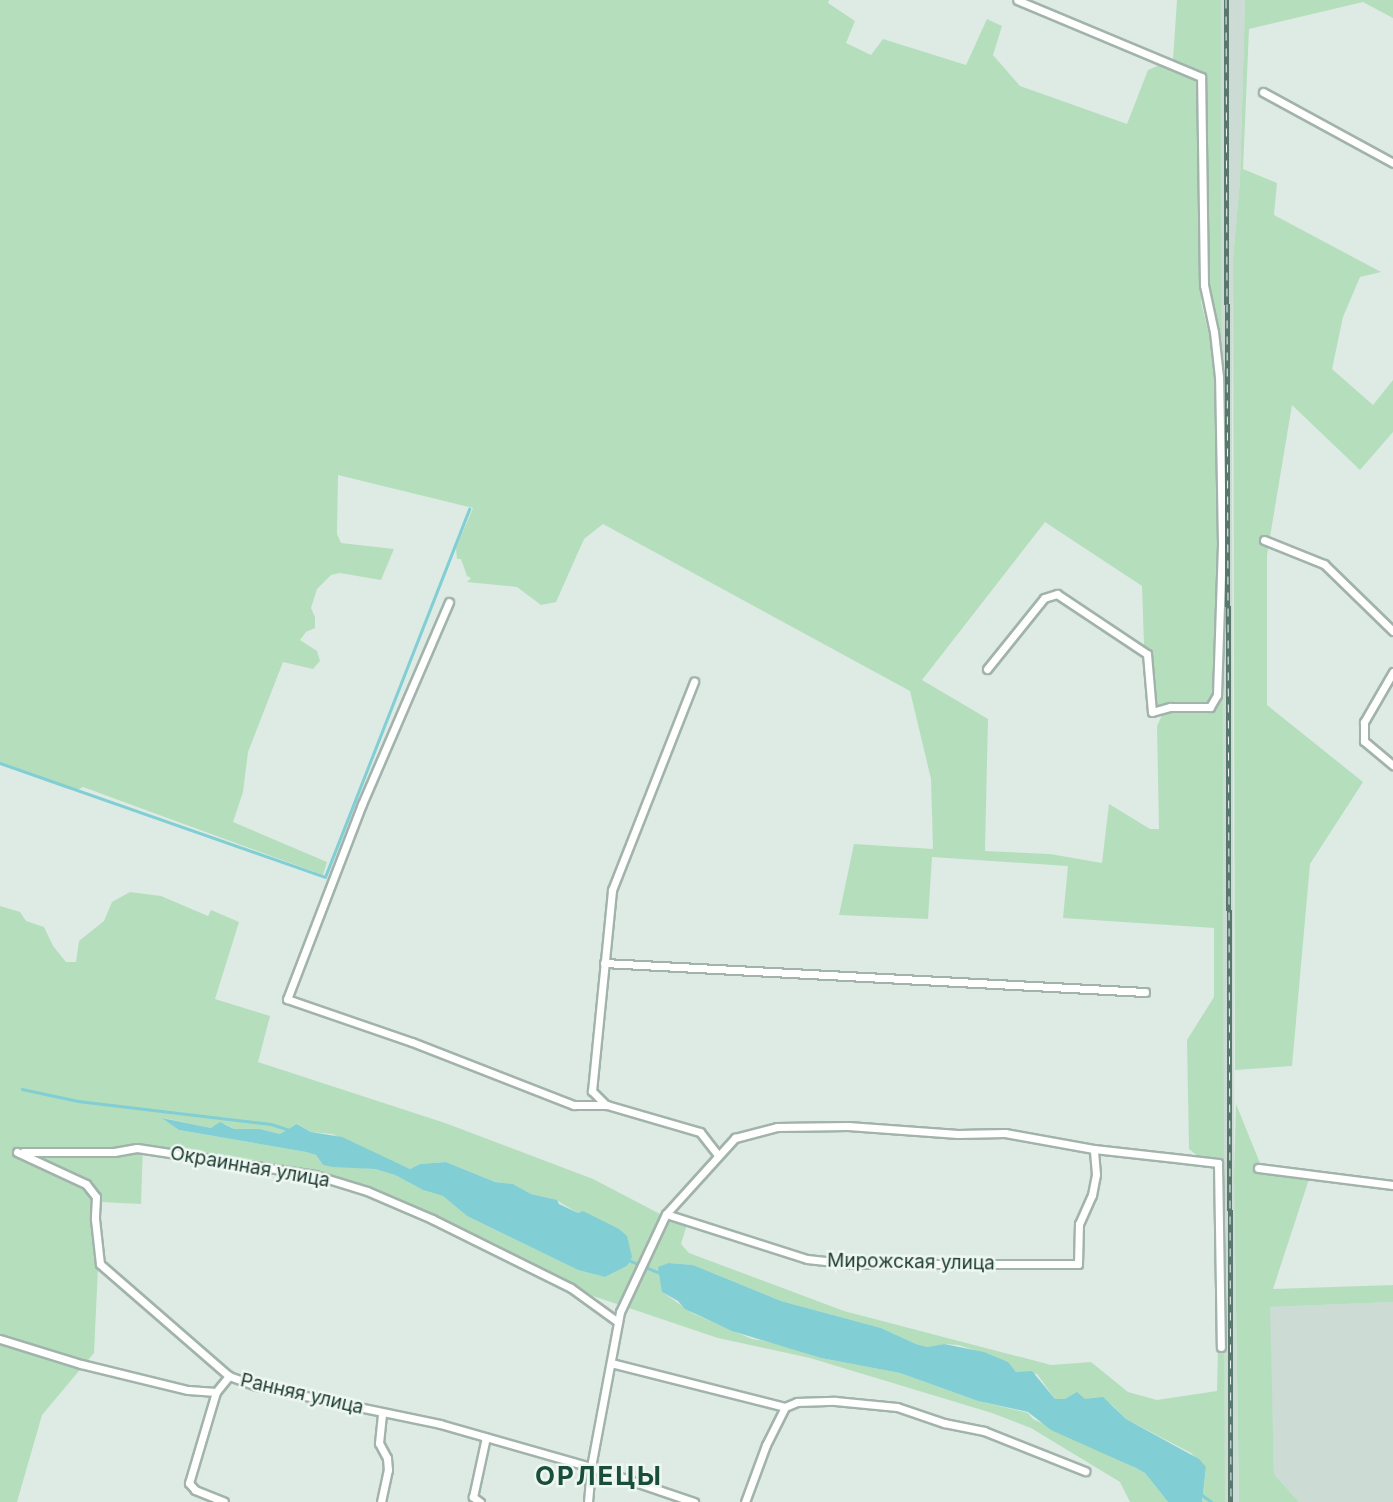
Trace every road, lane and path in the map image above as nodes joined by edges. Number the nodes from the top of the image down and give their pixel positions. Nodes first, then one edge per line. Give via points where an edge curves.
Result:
1 (1017, 0) edge
2 (1263, 92) dead end
3 (1393, 163) edge
4 (1264, 540) dead end
5 (449, 602) dead end
6 (1393, 631) edge
7 (987, 669) dead end
8 (1393, 672) edge
9 (694, 682) dead end
10 (1393, 765) edge
11 (604, 963) junction
12 (1145, 992) dead end
13 (607, 1105) junction
14 (1094, 1149) junction
15 (17, 1152) joint
16 (718, 1155) junction
17 (1258, 1168) dead end
18 (1393, 1185) edge
19 (666, 1214) junction
20 (618, 1322) junction
21 (0, 1339) edge
22 (1221, 1347) dead end
23 (611, 1363) junction
24 (229, 1376) junction
25 (216, 1392) junction
26 (785, 1407) junction
27 (382, 1413) junction
28 (486, 1437) junction
29 (591, 1467) junction
30 (1085, 1471) dead end
31 (225, 1502) edge
32 (381, 1502) edge
33 (480, 1502) edge
34 (588, 1502) edge
35 (694, 1502) edge
36 (745, 1502) edge

1 - 7 street via 1201,77 1204,285 1219,377 1222,544 1217,695 1210,707 1152,712 1147,654 1057,594 1044,598
2 - 3 street
4 - 6 street via 1324,564
5 - 13 street via 362,804 287,999 574,1105
8 - 10 street via 1364,722 1364,741
9 - 11 street via 612,890
11 - 12 street
11 - 13 street via 592,1091
13 - 16 street via 700,1132
14 - 16 street via 1005,1133 777,1127 735,1138
14 - 19 street, Мирожская улица via 1096,1174 1079,1224 1078,1264 905,1265 807,1259
14 - 22 street via 1218,1163
15 - 20 street, Окраинная улица via 137,1148 315,1175 432,1219 571,1288
15 - 24 street, Ранняя улица via 86,1184 96,1197 100,1264
16 - 19 street
17 - 18 street
19 - 20 street
20 - 23 street
21 - 25 street via 81,1364 188,1390
23 - 26 street
23 - 29 street
24 - 25 street
24 - 27 street, Ранняя улица via 257,1387
25 - 31 street via 189,1483
26 - 30 street via 797,1402 835,1401 897,1407 984,1431
26 - 36 street
27 - 28 street, Ранняя улица
27 - 32 street via 379,1443 388,1470
28 - 29 street, Ранняя улица
28 - 33 street via 473,1497
29 - 34 street
29 - 35 street, Ранняя улица

